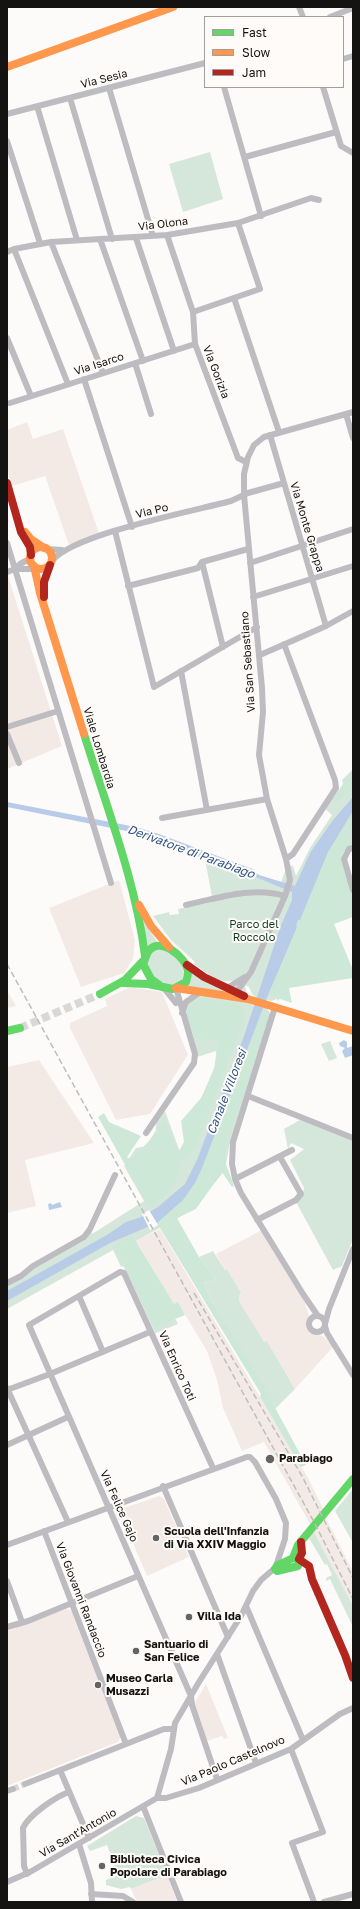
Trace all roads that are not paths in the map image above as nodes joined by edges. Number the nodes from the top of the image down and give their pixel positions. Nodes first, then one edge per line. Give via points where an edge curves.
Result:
1 (173, 7) edge
2 (353, 8) edge
3 (333, 16) edge
4 (204, 63) edge
5 (7, 67) edge
6 (109, 88) junction
7 (224, 88) edge
8 (323, 88) edge
9 (70, 98) junction
10 (37, 106) junction
11 (7, 114) edge
12 (336, 132) junction
13 (7, 141) edge
14 (353, 152) edge
15 (245, 158) junction
16 (319, 200) dead end
17 (262, 216) junction
18 (238, 223) junction
19 (167, 235) junction
20 (153, 236) junction
21 (136, 238) junction
22 (100, 239) junction
23 (112, 239) junction
24 (78, 240) junction
25 (51, 242) junction
26 (40, 243) junction
27 (14, 249) junction
28 (7, 252) edge
29 (234, 298) junction
30 (193, 312) junction
31 (7, 338) edge
32 (195, 344) junction
33 (174, 351) junction
34 (143, 361) junction
35 (135, 363) junction
36 (103, 373) junction
37 (84, 379) junction
38 (68, 384) junction
39 (31, 396) junction
40 (10, 403) dead end
41 (353, 412) edge
42 (151, 414) dead end
43 (346, 414) junction
44 (279, 432) junction
45 (270, 435) junction
46 (353, 438) edge
47 (246, 462) junction
48 (7, 483) edge
49 (284, 483) junction
50 (244, 495) junction
51 (18, 519) junction
52 (132, 526) junction
53 (353, 529) edge
54 (115, 531) junction
55 (7, 543) edge
56 (302, 546) junction
57 (45, 549) junction
58 (65, 549) junction
59 (248, 549) junction
60 (202, 562) junction
61 (34, 563) junction
62 (51, 563) junction
63 (250, 563) junction
64 (353, 566) edge
65 (15, 569) junction
66 (7, 572) edge
67 (312, 579) junction
68 (128, 586) junction
69 (253, 598) junction
70 (46, 609) junction
71 (353, 611) edge
72 (326, 626) junction
73 (256, 627) junction
74 (284, 644) junction
75 (223, 647) junction
76 (260, 655) junction
77 (181, 671) junction
78 (58, 711) junction
79 (7, 727) edge
80 (7, 734) edge
81 (19, 763) dead end
82 (267, 799) junction
83 (207, 810) junction
84 (162, 818) dead end
85 (353, 848) edge
86 (286, 859) junction
87 (111, 884) dead end
88 (287, 890) junction
89 (353, 890) edge
90 (133, 893) junction
91 (186, 905) dead end
92 (170, 948) junction
93 (145, 958) junction
94 (187, 964) junction
95 (251, 972) junction
96 (123, 983) junction
97 (243, 984) junction
98 (162, 987) junction
99 (176, 988) junction
100 (227, 988) junction
101 (200, 992) junction
102 (100, 994) tunnel mouth
103 (234, 995) junction
104 (251, 999) junction
105 (275, 1007) junction
106 (183, 1017) junction
107 (20, 1028) tunnel mouth
108 (7, 1031) edge
109 (353, 1031) edge
110 (248, 1096) junction
111 (146, 1133) dead end
112 (353, 1138) edge
113 (292, 1150) dead end
114 (280, 1157) junction
115 (115, 1175) dead end
116 (235, 1178) junction
117 (257, 1220) junction
118 (353, 1250) edge
119 (7, 1283) edge
120 (303, 1294) junction
121 (78, 1296) junction
122 (329, 1309) junction
123 (319, 1316) junction
124 (310, 1319) junction
125 (325, 1325) junction
126 (150, 1332) junction
127 (318, 1332) junction
128 (334, 1344) junction
129 (103, 1352) junction
130 (347, 1365) junction
131 (353, 1371) edge
132 (50, 1374) junction
133 (353, 1375) edge
134 (7, 1389) edge
135 (68, 1417) junction
136 (29, 1435) junction
137 (7, 1445) edge
138 (213, 1468) junction
139 (353, 1479) edge
140 (163, 1486) junction
141 (108, 1507) junction
142 (68, 1522) junction
143 (44, 1531) junction
144 (7, 1545) edge
145 (298, 1561) junction
146 (276, 1568) junction
147 (138, 1576) junction
148 (7, 1581) edge
149 (72, 1603) junction
150 (246, 1606) junction
151 (22, 1622) junction
152 (7, 1627) edge
153 (228, 1637) junction
154 (217, 1654) junction
155 (353, 1678) edge
156 (191, 1696) junction
157 (353, 1708) edge
158 (174, 1729) junction
159 (303, 1740) junction
160 (126, 1744) junction
161 (291, 1749) junction
162 (256, 1763) junction
163 (60, 1770) junction
164 (217, 1779) junction
165 (25, 1784) tunnel mouth
166 (69, 1792) junction
167 (157, 1798) junction
168 (144, 1806) junction
169 (89, 1838) junction
170 (79, 1844) junction
171 (27, 1874) junction
172 (7, 1882) edge
173 (92, 1894) junction
174 (353, 1894) edge
175 (92, 1902) edge
176 (133, 1902) edge
177 (181, 1902) edge
178 (314, 1902) edge
179 (324, 1902) edge

1 - 5 main road
2 - 3 street
4 - 6 street, Via Sesia
6 - 9 street, Via Sesia
6 - 20 street
7 - 15 street
8 - 12 street
9 - 10 street, Via Sesia
9 - 23 street
10 - 11 street, Via Sesia
10 - 24 street
12 - 14 street via 341,146
12 - 15 street
13 - 26 street
15 - 17 street
16 - 17 street, Via Olona via 311,198
17 - 18 street, Via Olona
18 - 19 street, Via Olona
18 - 29 street via 260,289
19 - 20 street, Via Olona
19 - 30 street, Via Gorizia
20 - 21 street, Via Olona
21 - 23 street, Via Olona
21 - 33 street
22 - 23 street, Via Olona
22 - 24 street, Via Olona
22 - 34 street
24 - 25 street, Via Olona
25 - 26 street, Via Olona
25 - 36 street
26 - 27 street, Via Olona
27 - 28 street, Via Olona
27 - 38 street
29 - 30 street
29 - 44 street
30 - 32 street, Via Gorizia
31 - 39 street
32 - 33 street, Via Isarco
32 - 47 street, Via Gorizia via 238,458
33 - 34 street, Via Isarco
34 - 35 street, Via Isarco
35 - 36 street, Via Isarco
35 - 42 street
36 - 37 street, Via Isarco
37 - 38 street, Via Isarco
37 - 52 street
38 - 39 street, Via Isarco
39 - 40 street, Via Isarco
41 - 43 street, Via San Sebastiano
43 - 44 street, Via San Sebastiano
43 - 46 street
44 - 45 street, Via San Sebastiano
45 - 47 street, Via San Sebastiano via 262,438 254,446
45 - 49 street, Via Monte Grappa
47 - 50 street, Via San Sebastiano
48 - 51 main road, Viale Lombardia
49 - 50 street, Via Po
49 - 56 street, Via Monte Grappa
50 - 52 street, Via Po via 231,501
50 - 59 street, Via San Sebastiano
51 - 57 main road, Viale Lombardia via 27,535
51 - 61 main road, Viale Lombardia
52 - 54 street, Via Po
53 - 56 street
54 - 58 street, Via Po
54 - 68 street
55 - 65 street
56 - 63 street
56 - 67 street, Via Monte Grappa
57 - 58 street, Via Po
57 - 61 main road via 35,550
57 - 62 main road, Viale Lombardia via 51,554
58 - 62 street, Via Po
59 - 60 street
59 - 63 street, Via San Sebastiano
60 - 68 street via 198,568
60 - 75 street
61 - 62 main road via 46,568
61 - 65 street
61 - 65 street via 20,564
61 - 70 main road, Viale Lombardia
62 - 70 main road, Viale Lombardia via 44,582
63 - 69 street, Via San Sebastiano
64 - 67 street
65 - 66 street
65 - 78 street
67 - 69 street
67 - 72 street, Via Monte Grappa
68 - 77 street via 154,687
69 - 73 street, Via San Sebastiano
70 - 90 main road, Viale Lombardia
71 - 72 street
72 - 74 street
73 - 75 street
73 - 76 street, Via San Sebastiano
74 - 76 street
74 - 86 street via 336,788 293,854
75 - 77 street
76 - 82 street, Via San Sebastiano via 263,712 259,755
77 - 83 street
78 - 79 street
78 - 87 street
80 - 81 street
82 - 83 street
82 - 86 street, Via San Sebastiano
83 - 84 street
85 - 89 street via 349,849 344,859
86 - 88 street, Via San Sebastiano via 289,874
88 - 91 street via 256,891
88 - 95 street, Via San Sebastiano
90 - 92 main road, Viale Lombardia via 151,926
90 - 93 main road, Viale Lombardia
92 - 93 main road via 157,946 150,950
92 - 94 main road, Viale Lombardia
93 - 96 main road via 136,972
93 - 98 main road, Viale Lombardia via 144,967 148,975
94 - 99 main road via 186,980
94 - 100 main road, Viale Lombardia via 204,977
95 - 97 street, Via San Sebastiano
95 - 100 street, Via San Sebastiano
96 - 98 main road
96 - 102 main road
97 - 103 street, Via San Sebastiano
97 - 104 street
98 - 99 main road, Viale Lombardia
98 - 106 street via 175,1000
99 - 101 main road, Viale Lombardia
99 - 106 street
100 - 103 main road, Viale Lombardia
101 - 103 main road, Viale Lombardia
101 - 106 street via 186,1002
103 - 104 main road, Viale Lombardia
104 - 105 main road, Viale Lombardia
105 - 109 main road, Viale Lombardia
105 - 110 street
106 - 111 street via 195,1054 194,1063
107 - 108 main road
110 - 112 street
110 - 116 street via 231,1153
113 - 114 street
114 - 116 street
114 - 117 street via 301,1194 296,1200
115 - 119 street via 84,1237
116 - 117 street
117 - 120 street
118 - 122 street
120 - 123 street
120 - 124 street
121 - 126 street, Via Enrico Toti via 122,1272
121 - 129 street
121 - 132 street, Via Felice Gajo via 29,1325
122 - 123 street
122 - 125 street
123 - 124 street
123 - 125 street via 323,1318
124 - 127 street via 310,1328
125 - 127 street via 322,1331
125 - 128 street
126 - 129 street
126 - 138 street, Via Enrico Toti
127 - 128 street
128 - 130 street
129 - 132 street
130 - 131 street
130 - 133 street
132 - 134 street
132 - 135 street, Via Felice Gajo
134 - 136 street
135 - 136 street
135 - 141 street, Via Felice Gajo
136 - 137 street
136 - 142 street
138 - 140 street
138 - 146 street via 243,1458 253,1459 286,1523 285,1538
139 - 145 main road via 295,1550
140 - 141 street
140 - 153 street
141 - 142 street
141 - 147 street, Via Felice Gajo
142 - 143 street
143 - 144 street
143 - 149 street, Via Giovanni Randaccio
145 - 146 main road
145 - 155 main road via 309,1566
146 - 150 street via 261,1580
147 - 149 street
147 - 156 street, Via Felice Gajo
148 - 151 street
149 - 151 street
149 - 160 street, Via Giovanni Randaccio
150 - 153 street
150 - 159 street
151 - 152 street
153 - 154 street
154 - 156 street
154 - 162 street
156 - 158 street
156 - 164 street, Via Felice Gajo
157 - 159 street, Via Paolo Castelnovo
158 - 160 street via 164,1729
158 - 167 street
159 - 161 street, Via Paolo Castelnovo
160 - 163 street
161 - 162 street, Via Paolo Castelnovo
161 - 178 street via 323,1832 292,1843
162 - 164 street, Via Paolo Castelnovo
163 - 165 street
163 - 166 street
164 - 167 street, Via Paolo Castelnovo via 199,1788 166,1798
166 - 169 street
166 - 171 street via 54,1800 22,1828 24,1866
167 - 168 street, Via Sant'Antonio
168 - 169 street, Via Sant'Antonio
168 - 177 street
169 - 170 street, Via Sant'Antonio
170 - 171 street, Via Sant'Antonio
170 - 173 street via 89,1873
171 - 172 street, Via Sant'Antonio
173 - 175 street
173 - 176 street via 123,1896
174 - 179 street

